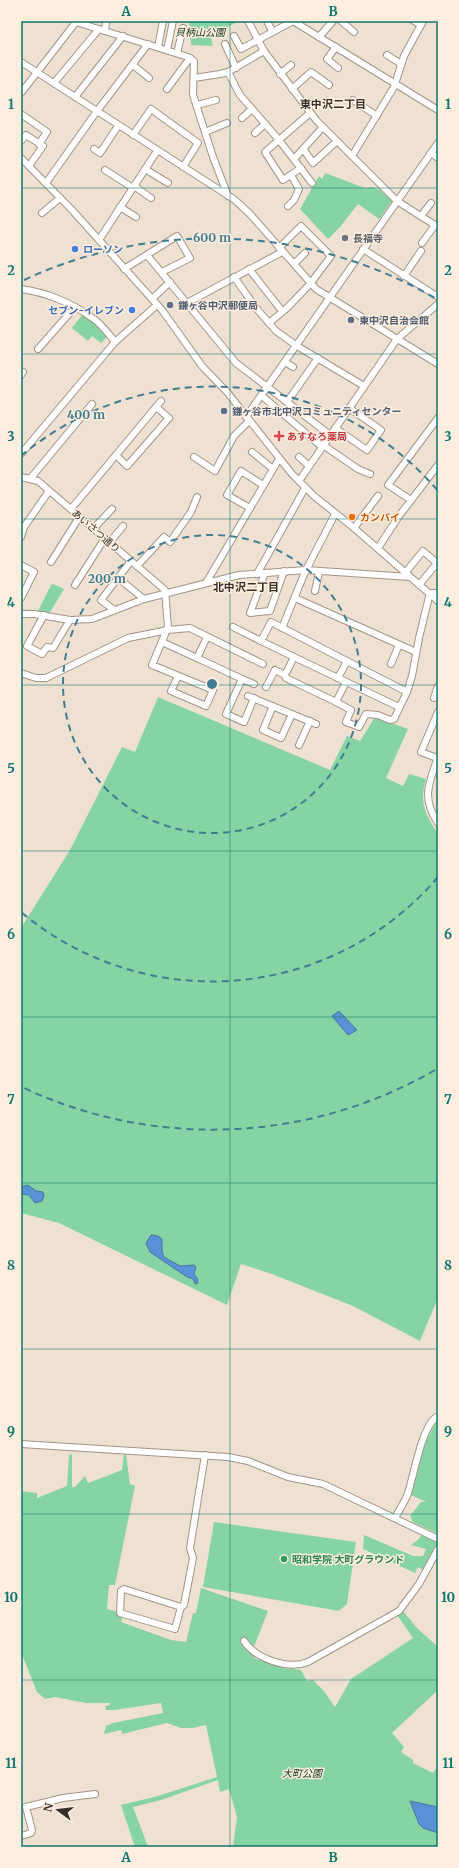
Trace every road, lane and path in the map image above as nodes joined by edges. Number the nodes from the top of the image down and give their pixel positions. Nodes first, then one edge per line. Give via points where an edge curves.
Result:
1 (106, 21) edge
2 (163, 21) edge
3 (173, 21) edge
4 (248, 21) edge
5 (267, 21) edge
6 (293, 21) edge
7 (333, 21) edge
8 (341, 21) edge
9 (414, 21) edge
10 (422, 23) edge
11 (303, 24) edge
12 (183, 28) dead end
13 (99, 29) junction
14 (105, 31) junction
15 (272, 31) junction
16 (354, 32) dead end
17 (123, 36) junction
18 (234, 36) dead end
19 (319, 37) junction
20 (257, 40) junction
21 (148, 44) junction
22 (225, 44) dead end
23 (158, 47) junction
24 (336, 47) junction
25 (167, 50) junction
26 (264, 50) junction
27 (177, 53) junction
28 (387, 55) dead end
29 (190, 58) junction
30 (21, 62) edge
31 (401, 64) junction
32 (133, 65) junction
33 (291, 65) dead end
34 (236, 68) junction
35 (338, 68) dead end
36 (228, 72) junction
37 (37, 73) junction
38 (280, 74) junction
39 (148, 78) dead end
40 (194, 78) junction
41 (54, 83) junction
42 (395, 84) junction
43 (329, 85) dead end
44 (167, 89) dead end
45 (292, 89) junction
46 (21, 93) edge
47 (240, 95) junction
48 (75, 97) junction
49 (234, 98) dead end
50 (216, 100) dead end
51 (353, 100) dead end
52 (197, 105) junction
53 (252, 109) junction
54 (438, 110) edge
55 (97, 111) junction
56 (310, 113) junction
57 (21, 114) edge
58 (377, 116) junction
59 (242, 118) dead end
60 (227, 123) dead end
61 (266, 124) junction
62 (118, 126) junction
63 (323, 127) junction
64 (205, 132) junction
65 (255, 133) dead end
66 (133, 135) junction
67 (279, 140) junction
68 (21, 141) edge
69 (337, 142) junction
70 (438, 143) edge
71 (38, 144) junction
72 (94, 149) dead end
73 (304, 150) junction
74 (157, 151) junction
75 (431, 153) junction
76 (352, 156) junction
77 (21, 158) edge
78 (438, 158) edge
79 (294, 159) junction
80 (29, 166) junction
81 (184, 167) junction
82 (301, 168) junction
83 (145, 169) junction
84 (105, 170) dead end
85 (291, 175) junction
86 (46, 183) junction
87 (312, 183) dead end
88 (168, 184) dead end
89 (134, 187) junction
90 (228, 196) junction
91 (60, 198) junction
92 (151, 198) dead end
93 (397, 201) junction
94 (431, 204) dead end
95 (288, 206) dead end
96 (120, 207) junction
97 (42, 213) dead end
98 (421, 216) junction
99 (136, 217) dead end
100 (437, 226) edge
101 (99, 240) junction
102 (422, 243) dead end
103 (363, 249) junction
104 (281, 250) junction
105 (421, 251) dead end
106 (305, 253) dead end
107 (147, 255) junction
108 (294, 264) junction
109 (124, 269) junction
110 (249, 269) junction
111 (162, 272) junction
112 (404, 276) junction
113 (234, 277) junction
114 (170, 282) junction
115 (310, 284) junction
116 (23, 289) edge
117 (21, 296) edge
118 (438, 297) edge
119 (330, 298) junction
120 (152, 299) junction
121 (187, 303) junction
122 (438, 304) edge
123 (157, 305) junction
124 (75, 307) junction
125 (282, 311) junction
126 (268, 322) junction
127 (397, 339) junction
128 (115, 342) junction
129 (296, 346) junction
130 (38, 348) dead end
131 (318, 358) junction
132 (285, 362) junction
133 (438, 364) edge
134 (293, 367) dead end
135 (364, 386) junction
136 (268, 388) junction
137 (262, 396) junction
138 (161, 401) dead end
139 (287, 402) junction
140 (92, 404) dead end
141 (156, 407) junction
142 (349, 408) junction
143 (438, 418) edge
144 (248, 419) junction
145 (335, 428) junction
146 (330, 435) junction
147 (323, 446) junction
148 (252, 452) dead end
149 (21, 454) edge
150 (116, 455) junction
151 (194, 457) dead end
152 (299, 457) dead end
153 (279, 459) junction
154 (438, 465) edge
155 (309, 466) junction
156 (273, 469) junction
157 (370, 474) dead end
158 (21, 477) edge
159 (30, 479) junction
160 (299, 481) junction
161 (263, 485) junction
162 (305, 488) junction
163 (49, 491) junction
164 (378, 496) dead end
165 (197, 497) dead end
166 (411, 500) junction
167 (250, 508) junction
168 (71, 509) junction
169 (112, 509) dead end
170 (335, 514) junction
171 (80, 516) junction
172 (123, 526) dead end
173 (94, 528) junction
174 (354, 528) junction
175 (21, 537) edge
176 (107, 540) junction
177 (378, 548) junction
178 (131, 561) junction
179 (51, 562) dead end
180 (438, 563) edge
181 (21, 565) edge
182 (137, 566) junction
183 (306, 570) junction
184 (284, 571) junction
185 (319, 572) junction
186 (265, 573) junction
187 (257, 574) junction
188 (407, 575) junction
189 (118, 578) junction
190 (206, 584) junction
191 (75, 585) dead end
192 (419, 585) junction
193 (314, 591) dead end
194 (166, 593) junction
195 (438, 593) edge
196 (431, 594) junction
197 (21, 598) edge
198 (295, 598) junction
199 (144, 599) junction
200 (438, 601) edge
201 (114, 610) junction
202 (21, 614) edge
203 (44, 615) junction
204 (70, 620) junction
205 (233, 627) dead end
206 (282, 628) junction
207 (168, 630) junction
208 (206, 637) junction
209 (261, 641) junction
210 (162, 642) junction
211 (399, 645) junction
212 (416, 652) junction
213 (294, 657) junction
214 (196, 658) junction
215 (347, 661) junction
216 (263, 664) dead end
217 (391, 664) dead end
218 (21, 673) edge
219 (285, 675) junction
220 (178, 676) junction
221 (338, 678) junction
222 (242, 679) junction
223 (346, 682) junction
224 (254, 684) dead end
225 (438, 686) edge
226 (266, 687) dead end
227 (407, 692) junction
228 (434, 698) dead end
229 (336, 702) junction
230 (273, 706) junction
231 (399, 707) junction
232 (438, 712) edge
233 (292, 714) junction
234 (310, 721) junction
235 (316, 724) dead end
236 (299, 745) dead end
237 (438, 758) edge
238 (438, 823) edge
239 (438, 1416) edge
240 (21, 1444) edge
241 (205, 1455) junction
242 (395, 1518) junction
243 (438, 1539) edge
244 (438, 1549) edge
245 (181, 1607) junction
246 (244, 1641) dead end
247 (95, 1794) dead end
248 (21, 1836) edge

1 - 14 street
2 - 23 street
3 - 25 street
4 - 20 street
5 - 15 street
6 - 11 street
6 - 15 street
7 - 19 street
8 - 16 street
9 - 10 street
10 - 31 street
11 - 19 street
12 - 27 street
13 - 14 street
13 - 37 street via 76,22
13 - 41 street
14 - 17 street
15 - 20 street
17 - 21 street
17 - 48 street
18 - 20 street via 241,49
19 - 24 street
20 - 26 street
21 - 23 street
21 - 32 street
22 - 34 street
23 - 25 street
24 - 35 street via 327,59
24 - 42 street
25 - 27 street
26 - 34 street
26 - 38 street
27 - 29 street
28 - 31 street
29 - 40 street via 194,61
29 - 44 street
30 - 37 street
31 - 42 street
32 - 39 street
32 - 55 street
33 - 38 street
34 - 36 street
36 - 40 street
36 - 47 street
37 - 41 street
37 - 46 street
38 - 45 street
40 - 52 street via 193,95
41 - 48 street
42 - 54 street
42 - 58 street
43 - 45 street via 312,72
45 - 56 street
47 - 49 street
47 - 53 street
48 - 55 street
50 - 52 street
51 - 58 street
52 - 64 street
53 - 59 street
53 - 61 street
55 - 62 street
55 - 86 street
56 - 63 street
56 - 67 street
57 - 71 street via 47,132
58 - 76 street
60 - 64 street
61 - 65 street
61 - 67 street
62 - 66 street
62 - 72 street via 100,153
63 - 69 street
63 - 73 street
64 - 90 street
66 - 74 street
66 - 81 street via 151,109 198,143
67 - 79 street
67 - 85 street via 265,152 284,180
68 - 71 street via 26,135
69 - 73 street via 313,163
69 - 76 street
70 - 75 street
71 - 80 street via 43,146
73 - 79 street
74 - 81 street
74 - 83 street
75 - 78 street
75 - 93 street
76 - 93 street
77 - 80 street
79 - 82 street
80 - 86 street
81 - 90 street
82 - 85 street
82 - 87 street
83 - 88 street
83 - 89 street
84 - 89 street
85 - 95 street via 299,188
86 - 91 street
89 - 92 street
89 - 96 street
90 - 104 street via 244,208
91 - 97 street
91 - 101 street
93 - 98 street
93 - 103 street
94 - 98 street
96 - 99 street
96 - 101 street
98 - 100 street
100 - 102 street
101 - 109 street
103 - 112 street
103 - 119 street
104 - 108 street
104 - 110 street
104 - 115 street via 301,226 331,256
105 - 112 street
106 - 108 street
107 - 109 street
107 - 111 street
107 - 111 street via 177,236 190,258
108 - 115 street
109 - 120 street
110 - 113 street
110 - 125 street
111 - 114 street
112 - 118 street
113 - 121 street
113 - 126 street
114 - 120 street
114 - 121 street
115 - 119 street
115 - 125 street
116 - 117 street
116 - 124 street via 36,291
119 - 127 street
119 - 129 street
120 - 123 street
121 - 136 street via 236,363
122 - 127 street
123 - 128 street
123 - 144 street via 202,366
124 - 128 street via 92,317
124 - 130 street
125 - 126 street
126 - 129 street via 280,335
127 - 133 street
127 - 135 street
128 - 149 street
129 - 131 street
129 - 132 street
131 - 135 street
131 - 139 street
132 - 134 street
132 - 136 street
135 - 142 street
136 - 137 street
136 - 139 street
137 - 144 street
137 - 147 street
138 - 141 street
139 - 146 street
140 - 159 street
141 - 150 street
141 - 150 street via 170,417 127,466
142 - 145 street
142 - 145 street via 381,430 367,450
143 - 166 street via 388,485
144 - 151 street via 234,436 215,471
144 - 153 street
145 - 146 street
146 - 147 street
147 - 155 street
147 - 157 street
148 - 156 street
150 - 168 street
152 - 155 street
153 - 156 street
153 - 160 street
154 - 166 street
155 - 160 street
156 - 161 street
158 - 159 street, あいさつ通り
159 - 163 street, あいさつ通り via 38,481
160 - 162 street
161 - 167 street
161 - 167 street via 241,471 227,495
162 - 170 street
162 - 187 street
163 - 168 street, あいさつ通り
163 - 175 street via 24,527
164 - 174 street
165 - 182 street via 191,512 170,542 164,537
166 - 177 street
167 - 190 street
168 - 171 street, あいさつ通り
169 - 173 street
170 - 174 street
170 - 183 street
171 - 173 street, あいさつ通り
171 - 179 street
172 - 176 street
173 - 176 street, あいさつ通り
174 - 177 street
176 - 178 street, あいさつ通り
176 - 191 street
177 - 188 street
178 - 182 street, あいさつ通り
178 - 189 street
180 - 188 street via 423,551
180 - 192 street
181 - 197 street via 34,572
182 - 194 street, あいさつ通り
183 - 184 street
183 - 185 street
183 - 198 street
184 - 186 street
184 - 186 street via 270,611 250,613
185 - 188 street
185 - 193 street
186 - 187 street
187 - 190 street via 239,575
188 - 192 street
189 - 199 street
189 - 201 street via 101,600
190 - 194 street
192 - 196 street
194 - 199 street
194 - 207 street
195 - 196 street
196 - 200 street
196 - 212 street
198 - 206 street
198 - 211 street
199 - 201 street
201 - 204 street via 92,619
202 - 203 street
203 - 204 street
203 - 204 street via 27,646 42,654 47,647 53,648
205 - 209 street
206 - 209 street via 270,622
206 - 215 street
207 - 208 street via 190,628
207 - 210 street
207 - 218 street via 128,638 46,678
208 - 214 street
208 - 216 street
209 - 213 street
210 - 214 street
210 - 220 street via 152,665
211 - 212 street
211 - 217 street
212 - 227 street
213 - 219 street
213 - 221 street
214 - 222 street
215 - 221 street
215 - 227 street
219 - 226 street via 275,670
219 - 229 street via 286,678
220 - 220 street via 213,690 206,706 172,691
221 - 223 street
222 - 224 street
222 - 230 street via 226,714 244,722 251,697
223 - 229 street
223 - 231 street
225 - 228 street
227 - 231 street
229 - 231 street via 351,710 346,722 359,727 366,714 390,720 394,719
230 - 233 street
230 - 233 street via 263,730 281,738
232 - 237 street via 421,752
233 - 234 street
234 - 235 street
234 - 236 street
237 - 238 street via 427,793 430,812
239 - 242 street via 422,1442 408,1494
240 - 241 street
241 - 242 street via 248,1461 288,1477 323,1484
241 - 245 street via 190,1548 193,1558 184,1605
242 - 243 street
244 - 246 street via 419,1584 399,1611 308,1662 292,1665 263,1657 248,1647
245 - 245 street via 124,1589 120,1613 175,1629
247 - 248 street via 26,1807 32,1830 31,1833

